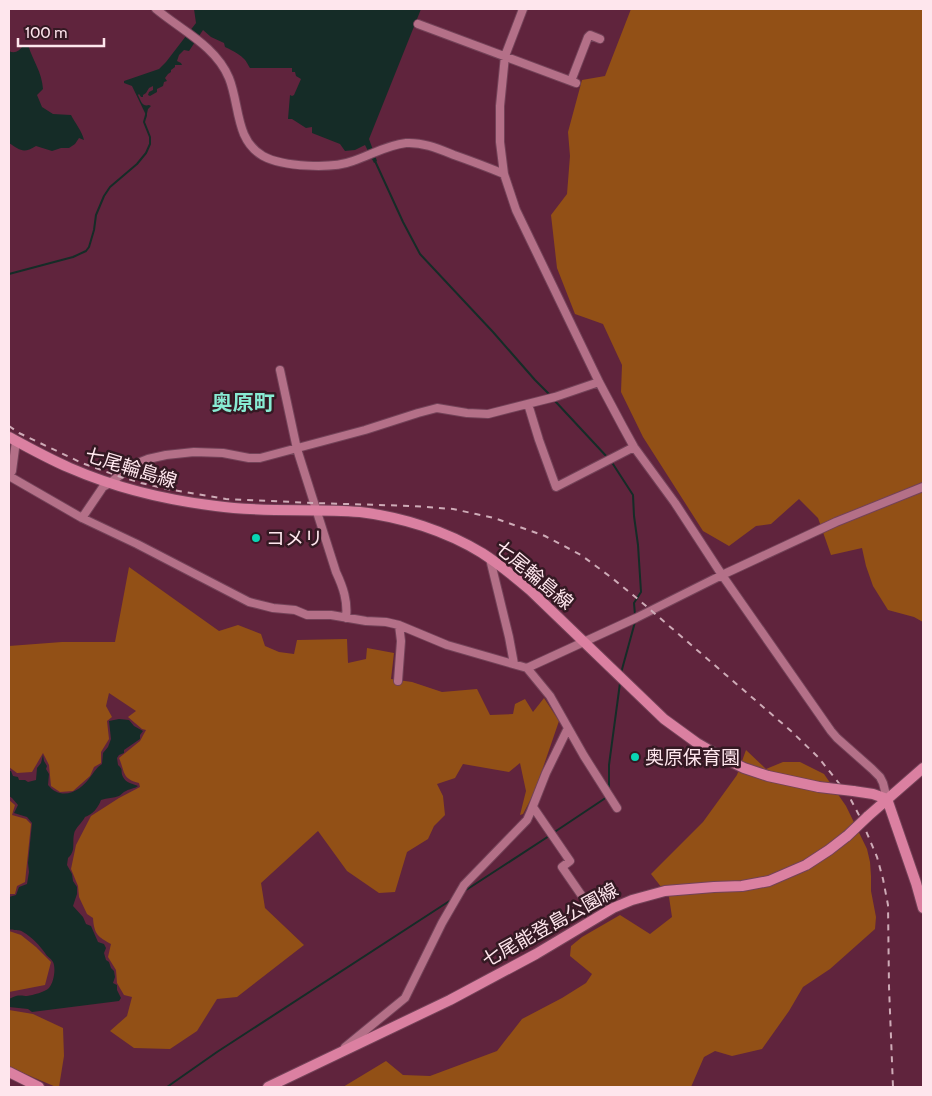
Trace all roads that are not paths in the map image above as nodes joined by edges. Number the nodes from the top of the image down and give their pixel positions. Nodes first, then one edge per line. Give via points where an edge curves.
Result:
1 (156, 9) edge
2 (523, 9) edge
3 (418, 24) dead end
4 (600, 39) dead end
5 (505, 56) junction
6 (504, 174) junction
7 (280, 370) dead end
8 (599, 382) junction
9 (528, 404) junction
10 (12, 439) edge
11 (634, 447) junction
12 (297, 449) junction
13 (9, 476) edge
14 (110, 483) junction
15 (923, 487) edge
16 (316, 511) junction
17 (82, 518) junction
18 (490, 559) junction
19 (722, 575) junction
20 (346, 618) junction
21 (399, 625) junction
22 (584, 642) junction
23 (514, 664) junction
24 (527, 668) junction
25 (398, 681) dead end
26 (568, 728) junction
27 (923, 768) edge
28 (887, 799) junction
29 (533, 807) junction
30 (617, 808) dead end
31 (920, 881) edge
32 (582, 896) dead end
33 (923, 908) edge
34 (335, 1055) junction
35 (9, 1072) edge
36 (39, 1087) edge
37 (268, 1087) edge

1 - 6 street via 214,54 232,87 242,130 263,156 277,162 330,166 408,143 431,146
2 - 5 street
3 - 5 street
4 - 5 street via 588,37 574,82
5 - 6 street via 500,106
6 - 8 street via 516,210
7 - 12 street
8 - 9 street
8 - 11 street
9 - 11 street via 556,487
9 - 12 street via 488,414 437,408
10 - 13 street via 12,471
10 - 14 main road, 七尾輪島線 via 71,469
11 - 19 street
12 - 14 street via 260,458 194,452 166,455 132,465
12 - 16 street
13 - 17 street
14 - 16 main road, 七尾輪島線 via 159,497 218,507
14 - 17 street via 103,486
15 - 19 street via 836,522
16 - 18 main road, 七尾輪島線 via 361,513 419,525
16 - 20 street via 344,590
17 - 20 street via 249,602 307,615
18 - 22 main road, 七尾輪島線 via 530,590
18 - 23 street
19 - 22 street
19 - 28 street via 831,731 880,777
20 - 21 street
21 - 23 street via 447,645
21 - 25 street
22 - 24 street
22 - 28 main road, 七尾輪島線, bridge via 664,719 724,758 768,776
23 - 24 street
24 - 26 street via 550,696
26 - 29 street
26 - 30 street
27 - 28 main road, 七尾能登島公園線
28 - 31 main road
28 - 34 main road, 七尾能登島公園線, bridge via 847,836 806,865 769,881 665,891 632,900 450,1000
29 - 32 street via 570,861 562,867
29 - 34 street via 527,820 464,885 405,998
31 - 33 main road
34 - 37 main road, 七尾能登島公園線
35 - 36 main road

